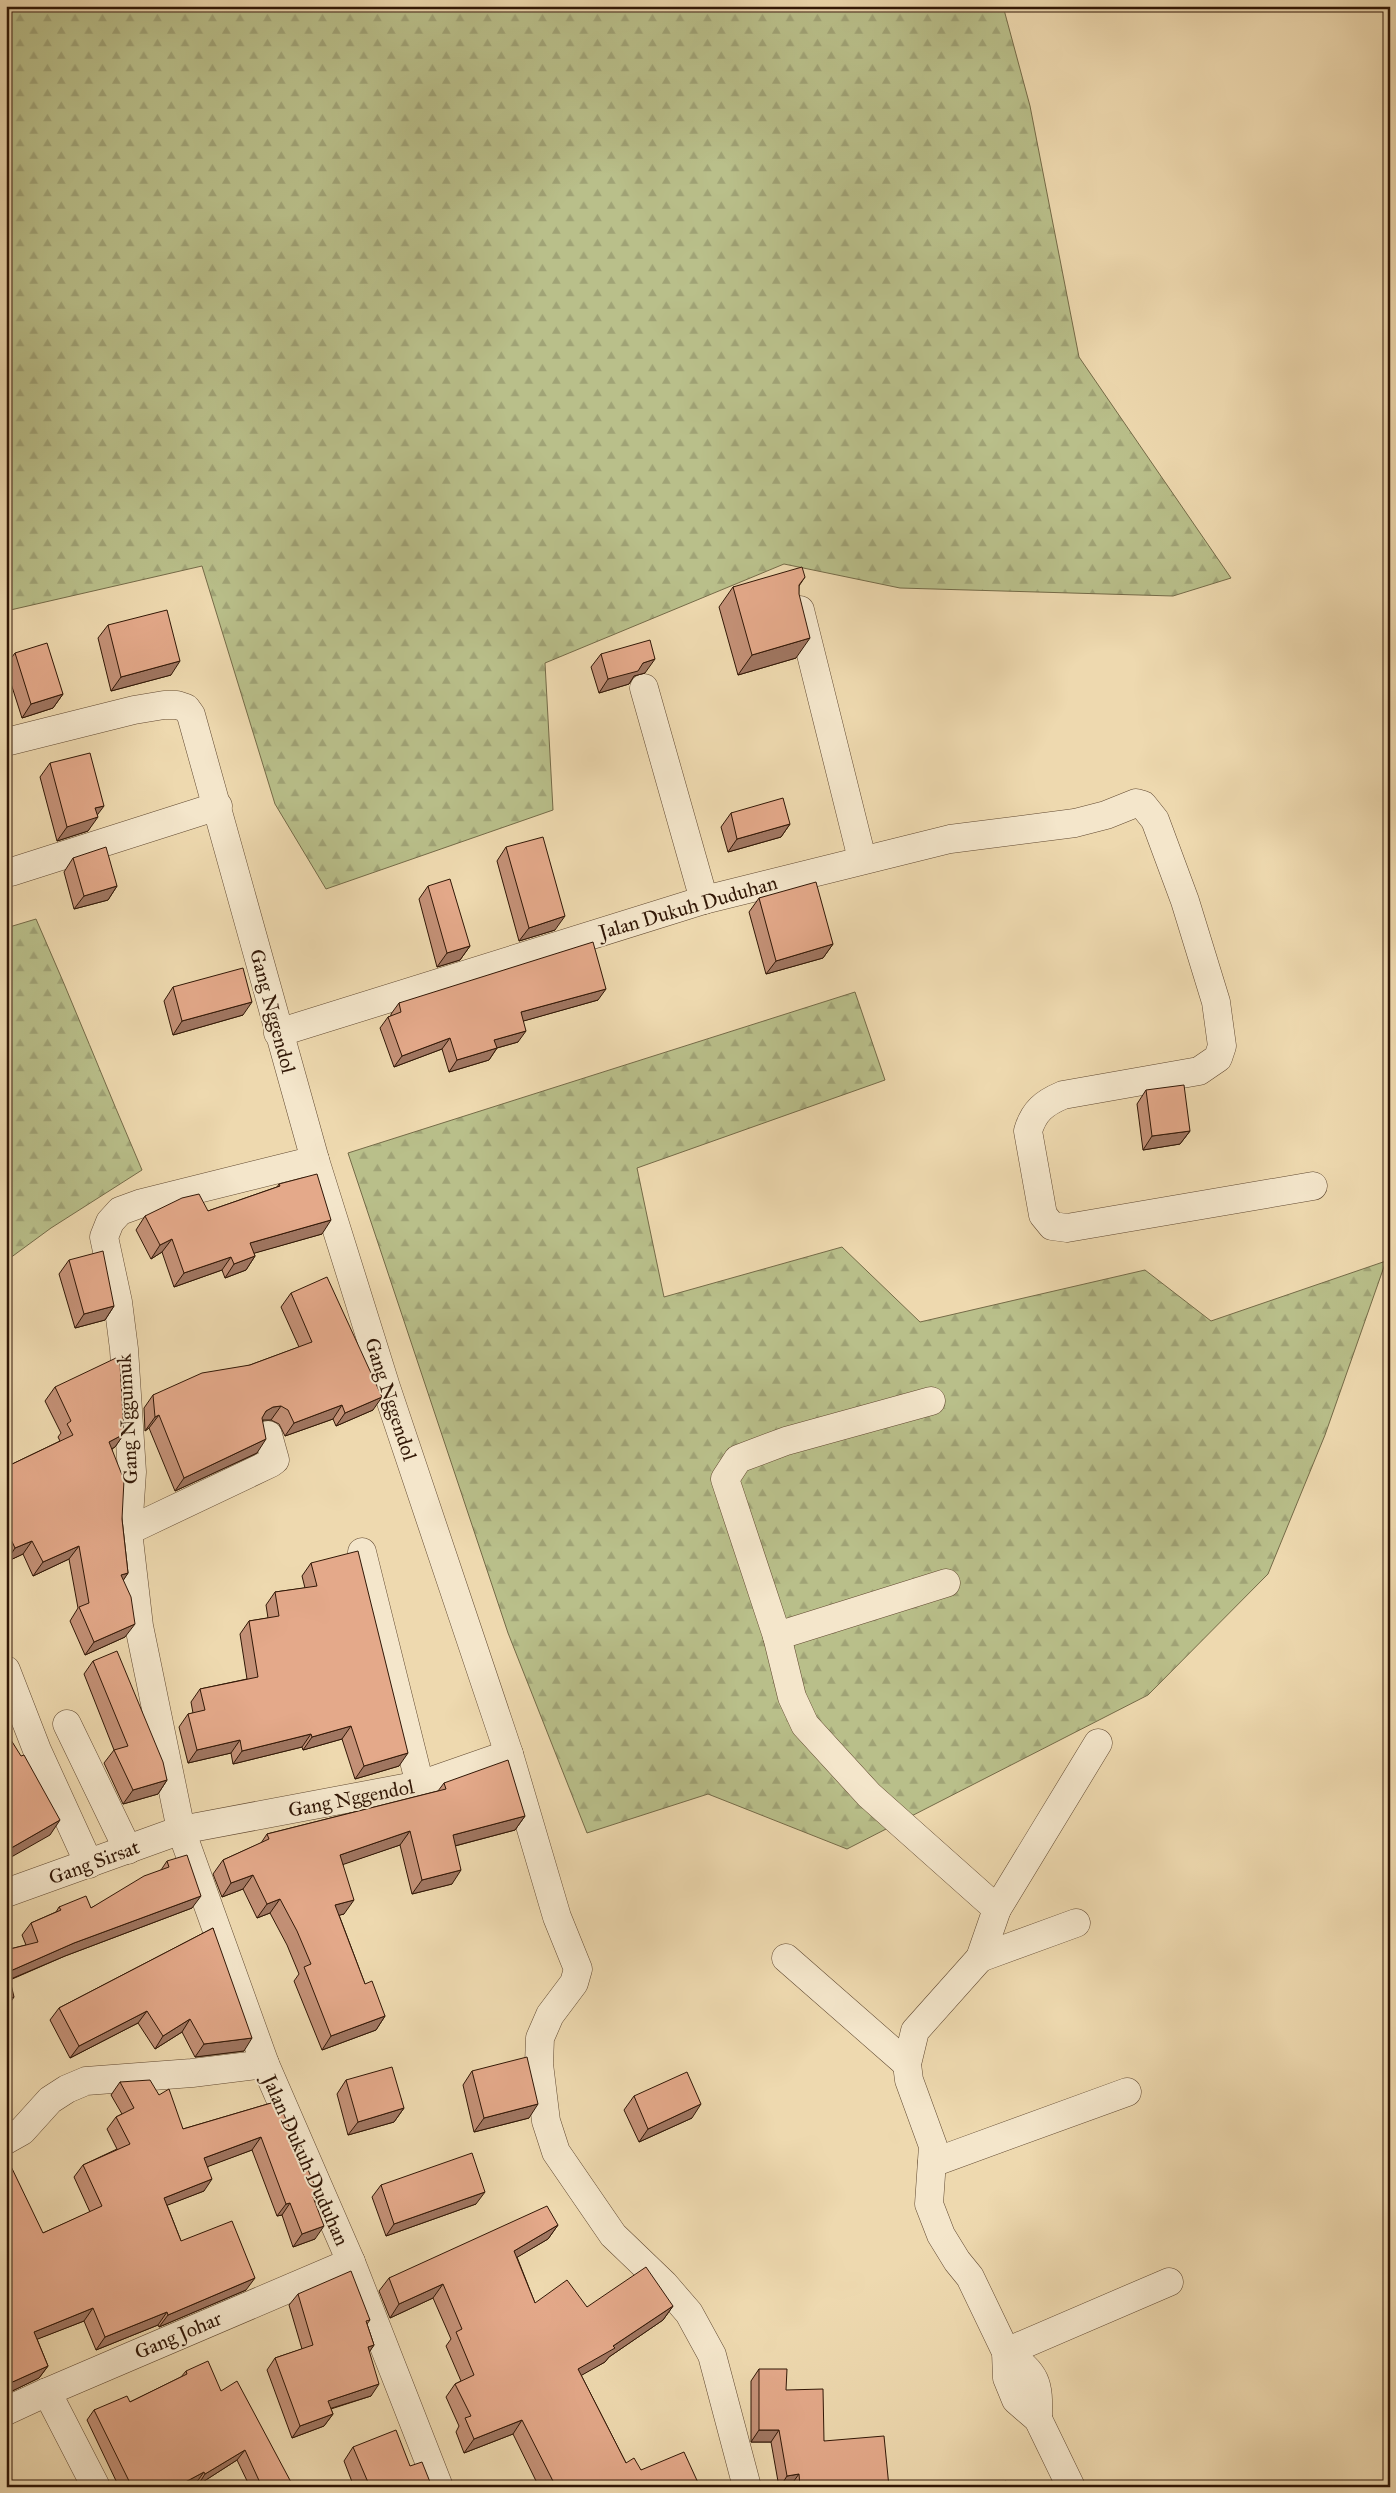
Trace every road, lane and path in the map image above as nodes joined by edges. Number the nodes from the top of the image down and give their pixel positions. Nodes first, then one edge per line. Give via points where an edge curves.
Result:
1 (800, 610) edge
2 (644, 688) dead end
3 (6, 742) edge
4 (218, 806) junction
5 (862, 859) junction
6 (11, 872) dead end
7 (704, 900) junction
8 (278, 1032) junction
9 (315, 1160) junction
10 (1313, 1186) dead end
11 (931, 1401) dead end
12 (268, 1435) dead end
13 (128, 1531) junction
14 (362, 1552) dead end
15 (946, 1583) dead end
16 (777, 1636) junction
17 (6, 1670) edge
18 (67, 1724) dead end
19 (1098, 1743) dead end
20 (510, 1754) junction
21 (420, 1785) junction
22 (181, 1830) junction
23 (128, 1850) junction
24 (89, 1864) junction
25 (6, 1893) edge
26 (997, 1909) junction
27 (1076, 1922) dead end
28 (786, 1958) dead end
29 (980, 1958) junction
30 (265, 2064) junction
31 (907, 2064) junction
32 (1127, 2092) dead end
33 (6, 2140) edge
34 (932, 2163) junction
35 (351, 2262) junction
36 (1169, 2282) dead end
37 (1006, 2352) junction
38 (47, 2392) junction
39 (6, 2411) edge
40 (1038, 2419) junction
41 (96, 2487) edge
42 (439, 2487) edge
43 (747, 2487) edge
44 (1071, 2487) edge

1 - 5 street
2 - 7 street
3 - 4 street, Gang Nggendol via 134,710 177,705 186,708 191,715
4 - 6 street
4 - 8 street, Gang Nggendol
5 - 7 street, Jalan Dukuh Duduhan
5 - 10 street, Jalan Dukuh Duduhan via 990,832 1046,828 1106,814 1136,803 1144,805 1155,820 1200,947 1216,1002 1222,1046 1218,1058 1199,1071 1063,1095 1048,1101 1038,1110 1032,1119 1029,1139 1046,1222 1067,1228
7 - 8 street, Jalan Dukuh Duduhan
8 - 9 street, Gang Nggendol
9 - 13 street, Gang Nggumuk via 142,1203 120,1211 110,1222 104,1237 123,1340 132,1472
9 - 20 street, Gang Nggendol via 386,1387
11 - 16 street via 778,1444 738,1459 725,1479
12 - 13 street via 275,1456 271,1463
13 - 22 street, Gang Nggumuk via 139,1626
14 - 21 street
15 - 16 street
16 - 26 street via 792,1697 805,1725 869,1795
17 - 24 street via 37,1750
18 - 23 street
19 - 26 street
20 - 21 street, Gang Nggendol
20 - 43 street via 557,1917 578,1969 574,1983 550,2015 540,2038 539,2064 546,2121 556,2152 613,2235 689,2313 712,2354
21 - 22 street, Gang Nggendol
22 - 23 street, Gang Sirsat
22 - 30 street, Jalan Dukuh Duduhan
23 - 24 street, Gang Sirsat
24 - 25 street, Gang Sirsat
26 - 29 street
27 - 29 street
28 - 31 street
29 - 31 street via 915,2031
30 - 33 street via 86,2082 50,2100 22,2131
30 - 35 street, Jalan Dukuh Duduhan
31 - 34 street via 909,2080 933,2146
32 - 34 street
34 - 37 street via 929,2204 941,2235 970,2277
35 - 38 street, Gang Johar
35 - 42 street, Jalan Dukuh Duduhan
36 - 37 street
37 - 40 street via 1006,2378 1016,2400
37 - 40 street via 1028,2368 1038,2391
38 - 39 street, Gang Johar
38 - 41 street
40 - 44 street

